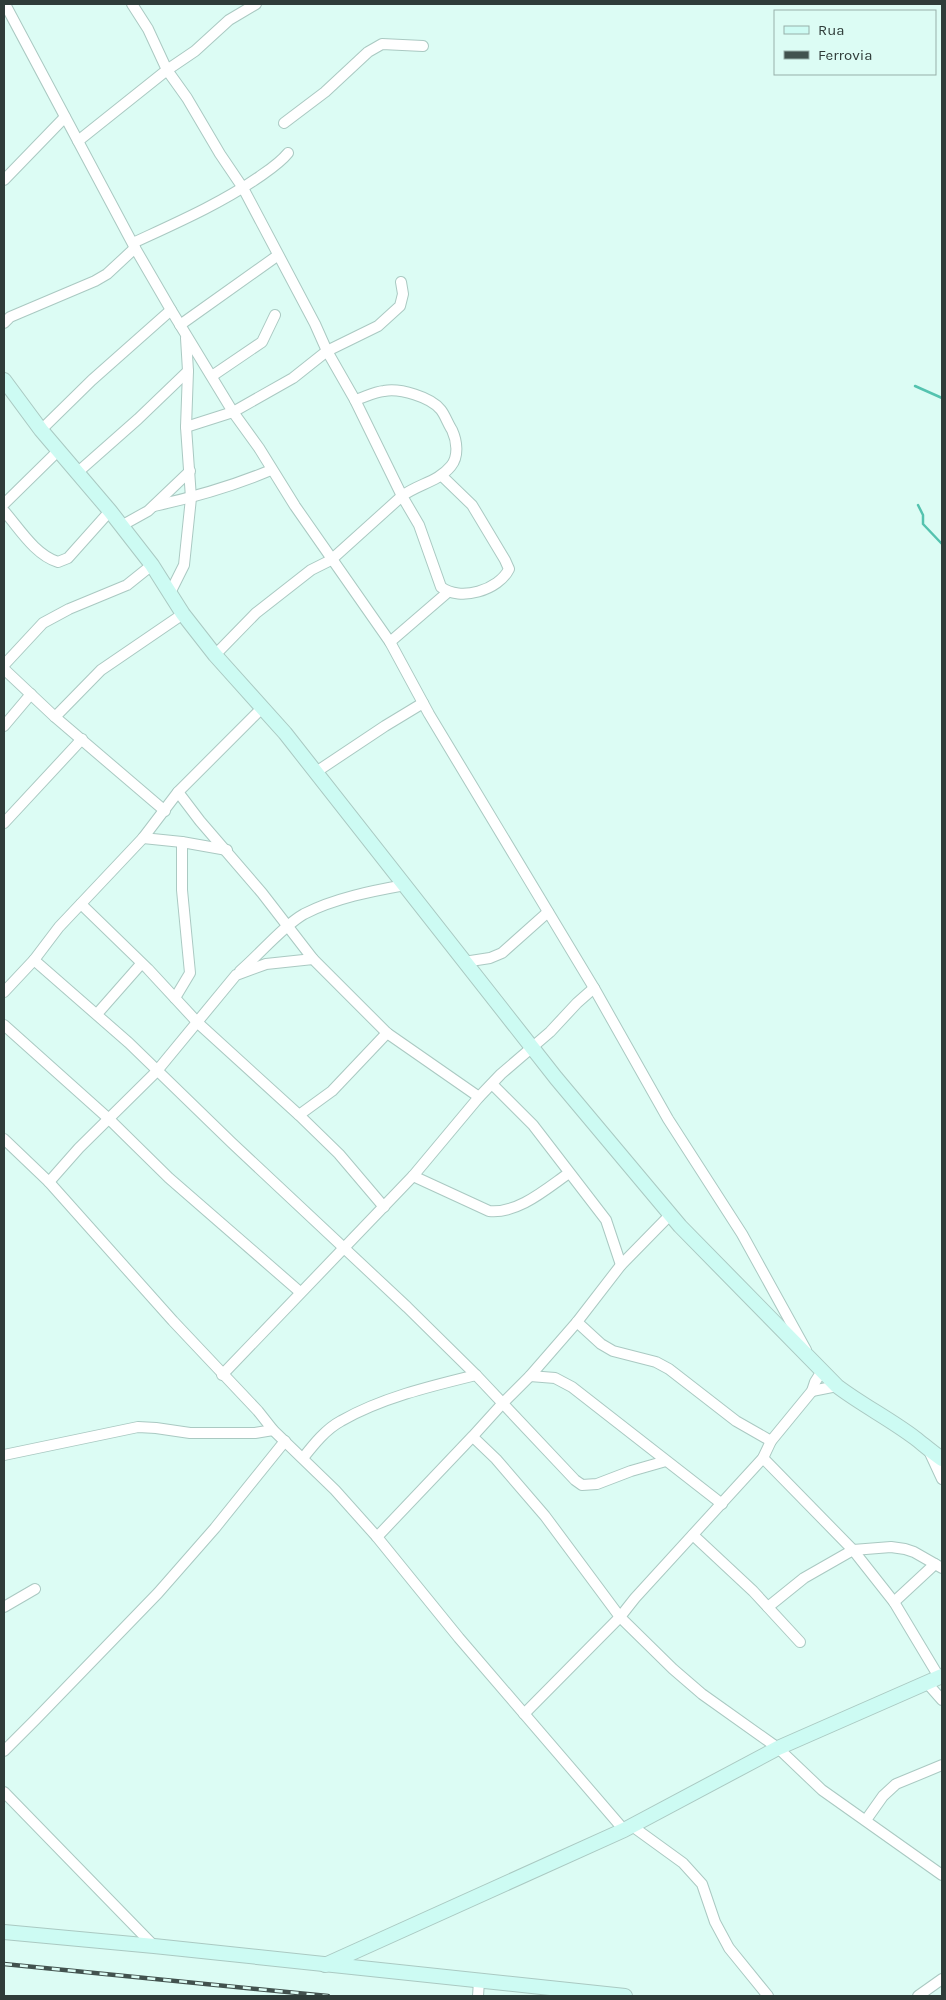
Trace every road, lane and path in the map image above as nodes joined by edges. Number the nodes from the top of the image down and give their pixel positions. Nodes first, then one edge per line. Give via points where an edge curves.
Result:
1 (5, 4) edge
2 (132, 4) edge
3 (256, 4) edge
4 (423, 46) dead end
5 (168, 70) junction
6 (65, 118) junction
7 (284, 123) dead end
8 (78, 141) junction
9 (288, 153) dead end
10 (5, 177) edge
11 (243, 188) junction
12 (134, 245) junction
13 (278, 256) junction
14 (401, 282) dead end
15 (170, 310) junction
16 (275, 315) dead end
17 (4, 324) edge
18 (183, 330) junction
19 (327, 351) junction
20 (188, 371) junction
21 (212, 376) junction
22 (4, 380) edge
23 (355, 400) junction
24 (233, 412) junction
25 (186, 426) junction
26 (42, 430) junction
27 (59, 450) junction
28 (190, 470) junction
29 (271, 470) junction
30 (78, 472) junction
31 (442, 476) junction
32 (402, 496) junction
33 (191, 498) junction
34 (4, 504) edge
35 (154, 506) junction
36 (4, 511) edge
37 (110, 511) junction
38 (121, 526) junction
39 (331, 560) junction
40 (152, 565) junction
41 (448, 592) junction
42 (170, 593) junction
43 (183, 614) junction
44 (390, 642) junction
45 (215, 655) junction
46 (4, 665) edge
47 (4, 669) edge
48 (30, 694) junction
49 (423, 703) junction
50 (262, 707) junction
51 (55, 717) junction
52 (4, 726) edge
53 (82, 740) junction
54 (316, 772) junction
55 (178, 792) junction
56 (165, 811) junction
57 (4, 823) edge
58 (142, 838) junction
59 (182, 842) junction
60 (227, 850) junction
61 (405, 885) junction
62 (81, 904) junction
63 (548, 912) junction
64 (287, 927) junction
65 (313, 959) junction
66 (34, 960) junction
67 (464, 962) junction
68 (141, 964) junction
69 (236, 975) junction
70 (18, 978) junction
71 (4, 979) edge
72 (594, 988) junction
73 (4, 992) edge
74 (175, 998) junction
75 (97, 1014) junction
76 (198, 1023) junction
77 (4, 1024) edge
78 (387, 1032) junction
79 (534, 1048) junction
80 (156, 1072) junction
81 (492, 1084) junction
82 (478, 1097) junction
83 (299, 1115) junction
84 (109, 1119) junction
85 (6, 1144) edge
86 (568, 1173) junction
87 (413, 1176) junction
88 (49, 1182) junction
89 (384, 1207) junction
90 (670, 1215) junction
91 (344, 1248) junction
92 (621, 1265) junction
93 (300, 1292) junction
94 (577, 1322) junction
95 (810, 1358) junction
96 (822, 1371) junction
97 (222, 1375) junction
98 (476, 1375) junction
99 (530, 1376) junction
100 (837, 1386) junction
101 (812, 1391) junction
102 (502, 1404) junction
103 (274, 1430) junction
104 (472, 1437) junction
105 (285, 1441) junction
106 (772, 1441) junction
107 (930, 1451) junction
108 (4, 1455) edge
109 (303, 1458) junction
110 (763, 1458) junction
111 (942, 1459) edge
112 (666, 1461) junction
113 (942, 1479) edge
114 (722, 1504) junction
115 (693, 1535) junction
116 (377, 1537) junction
117 (853, 1550) junction
118 (939, 1566) edge
119 (35, 1589) dead end
120 (894, 1602) junction
121 (4, 1606) edge
122 (768, 1607) junction
123 (620, 1617) junction
124 (800, 1642) dead end
125 (936, 1679) edge
126 (942, 1700) edge
127 (524, 1714) junction
128 (778, 1748) junction
129 (4, 1750) edge
130 (942, 1765) edge
131 (4, 1792) edge
132 (866, 1820) junction
133 (628, 1828) junction
134 (942, 1875) edge
135 (4, 1932) edge
136 (154, 1946) junction
137 (325, 1965) junction
138 (942, 1978) edge
139 (479, 1981) junction
140 (478, 1996) edge
141 (625, 1996) edge
142 (768, 1996) edge
143 (918, 1996) edge

1 - 6 street
2 - 5 street via 146,24
3 - 5 street via 230,20 196,51
4 - 7 street via 382,44
5 - 8 street
5 - 11 street
6 - 8 street
6 - 10 street
8 - 12 street
9 - 11 street
11 - 12 street
11 - 13 street
12 - 15 street
12 - 17 street via 107,274 10,317
13 - 18 street
13 - 19 street via 316,324
14 - 19 street via 400,306 386,320
15 - 18 street
15 - 26 street
16 - 21 street via 262,342
18 - 20 street
18 - 21 street
19 - 23 street
19 - 24 street via 293,378
20 - 25 street
20 - 30 street
21 - 24 street
22 - 26 street
23 - 31 street via 390,390 414,394 433,402 441,410 455,438 456,457
23 - 32 street
24 - 25 street
24 - 29 street
25 - 28 street
26 - 27 street
27 - 30 street
27 - 34 street
28 - 33 street
28 - 35 street
29 - 33 street via 236,485
29 - 39 street
30 - 37 street
31 - 32 street via 410,489
31 - 41 street via 472,505 509,569 494,586 475,592
32 - 39 street
32 - 41 street via 419,525 438,582
33 - 35 street
33 - 42 street via 184,565
35 - 38 street
36 - 37 street via 36,548 58,562 68,558
37 - 38 street
38 - 40 street
39 - 44 street
39 - 45 street via 311,570 270,600
40 - 42 street
40 - 46 street via 127,585 69,609 43,624
41 - 44 street
42 - 43 street
43 - 45 street
43 - 51 street via 100,670
44 - 49 street
45 - 50 street
47 - 48 street
48 - 51 street
48 - 52 street
49 - 54 street
49 - 63 street
50 - 54 street
50 - 55 street
51 - 53 street
53 - 56 street
53 - 57 street
54 - 61 street
55 - 56 street
55 - 60 street
56 - 58 street
58 - 59 street
58 - 62 street
59 - 60 street
59 - 74 street via 182,890 190,973
60 - 64 street
61 - 64 street via 346,898 303,915
61 - 67 street
62 - 66 street
62 - 68 street
63 - 67 street via 502,953
63 - 72 street
64 - 65 street
64 - 69 street
65 - 69 street via 266,964
65 - 78 street
66 - 70 street
66 - 75 street
67 - 79 street
68 - 74 street
68 - 75 street
69 - 76 street
70 - 71 street
70 - 73 street
72 - 79 street
72 - 95 street via 668,1119 742,1234
74 - 76 street
75 - 80 street
76 - 80 street
76 - 83 street
77 - 84 street
78 - 82 street
78 - 83 street via 332,1091
79 - 81 street
79 - 90 street
80 - 84 street
80 - 91 street
81 - 82 street
81 - 86 street via 533,1125
82 - 87 street
83 - 89 street via 356,1173
84 - 88 street
84 - 93 street via 169,1178
85 - 88 street
86 - 87 street via 513,1209 500,1212
86 - 92 street via 606,1220
87 - 89 street
88 - 97 street
89 - 91 street
90 - 92 street
90 - 95 street
91 - 93 street
91 - 98 street
92 - 94 street
93 - 97 street
94 - 99 street
94 - 106 street via 613,1351 656,1362 736,1421
95 - 96 street
96 - 100 street
96 - 101 street
97 - 103 street
98 - 102 street
98 - 109 street via 399,1397 341,1421 318,1439
99 - 102 street
99 - 112 street via 555,1378 572,1387
100 - 101 street
100 - 107 street
101 - 106 street
102 - 104 street
102 - 112 street via 562,1469 582,1485 597,1484
103 - 105 street
103 - 108 street via 190,1433 138,1428
104 - 116 street
104 - 123 street via 496,1459 545,1516
105 - 109 street
105 - 129 street via 158,1593
106 - 110 street
107 - 111 street
107 - 113 street
109 - 116 street
110 - 114 street
110 - 117 street
112 - 114 street
114 - 115 street
115 - 122 street
115 - 123 street
116 - 127 street
117 - 118 street via 890,1546 914,1552
117 - 120 street
117 - 122 street via 804,1578
118 - 120 street
119 - 121 street
120 - 125 street
122 - 124 street
123 - 127 street
123 - 128 street via 702,1694
125 - 126 street
125 - 128 street
127 - 133 street
128 - 132 street via 822,1790
128 - 133 street
130 - 132 street via 896,1784
131 - 136 street
132 - 134 street
133 - 137 street
133 - 142 street via 683,1863 702,1884 729,1948
135 - 136 street
136 - 137 street
137 - 139 street
138 - 143 street
139 - 140 street
139 - 141 street

